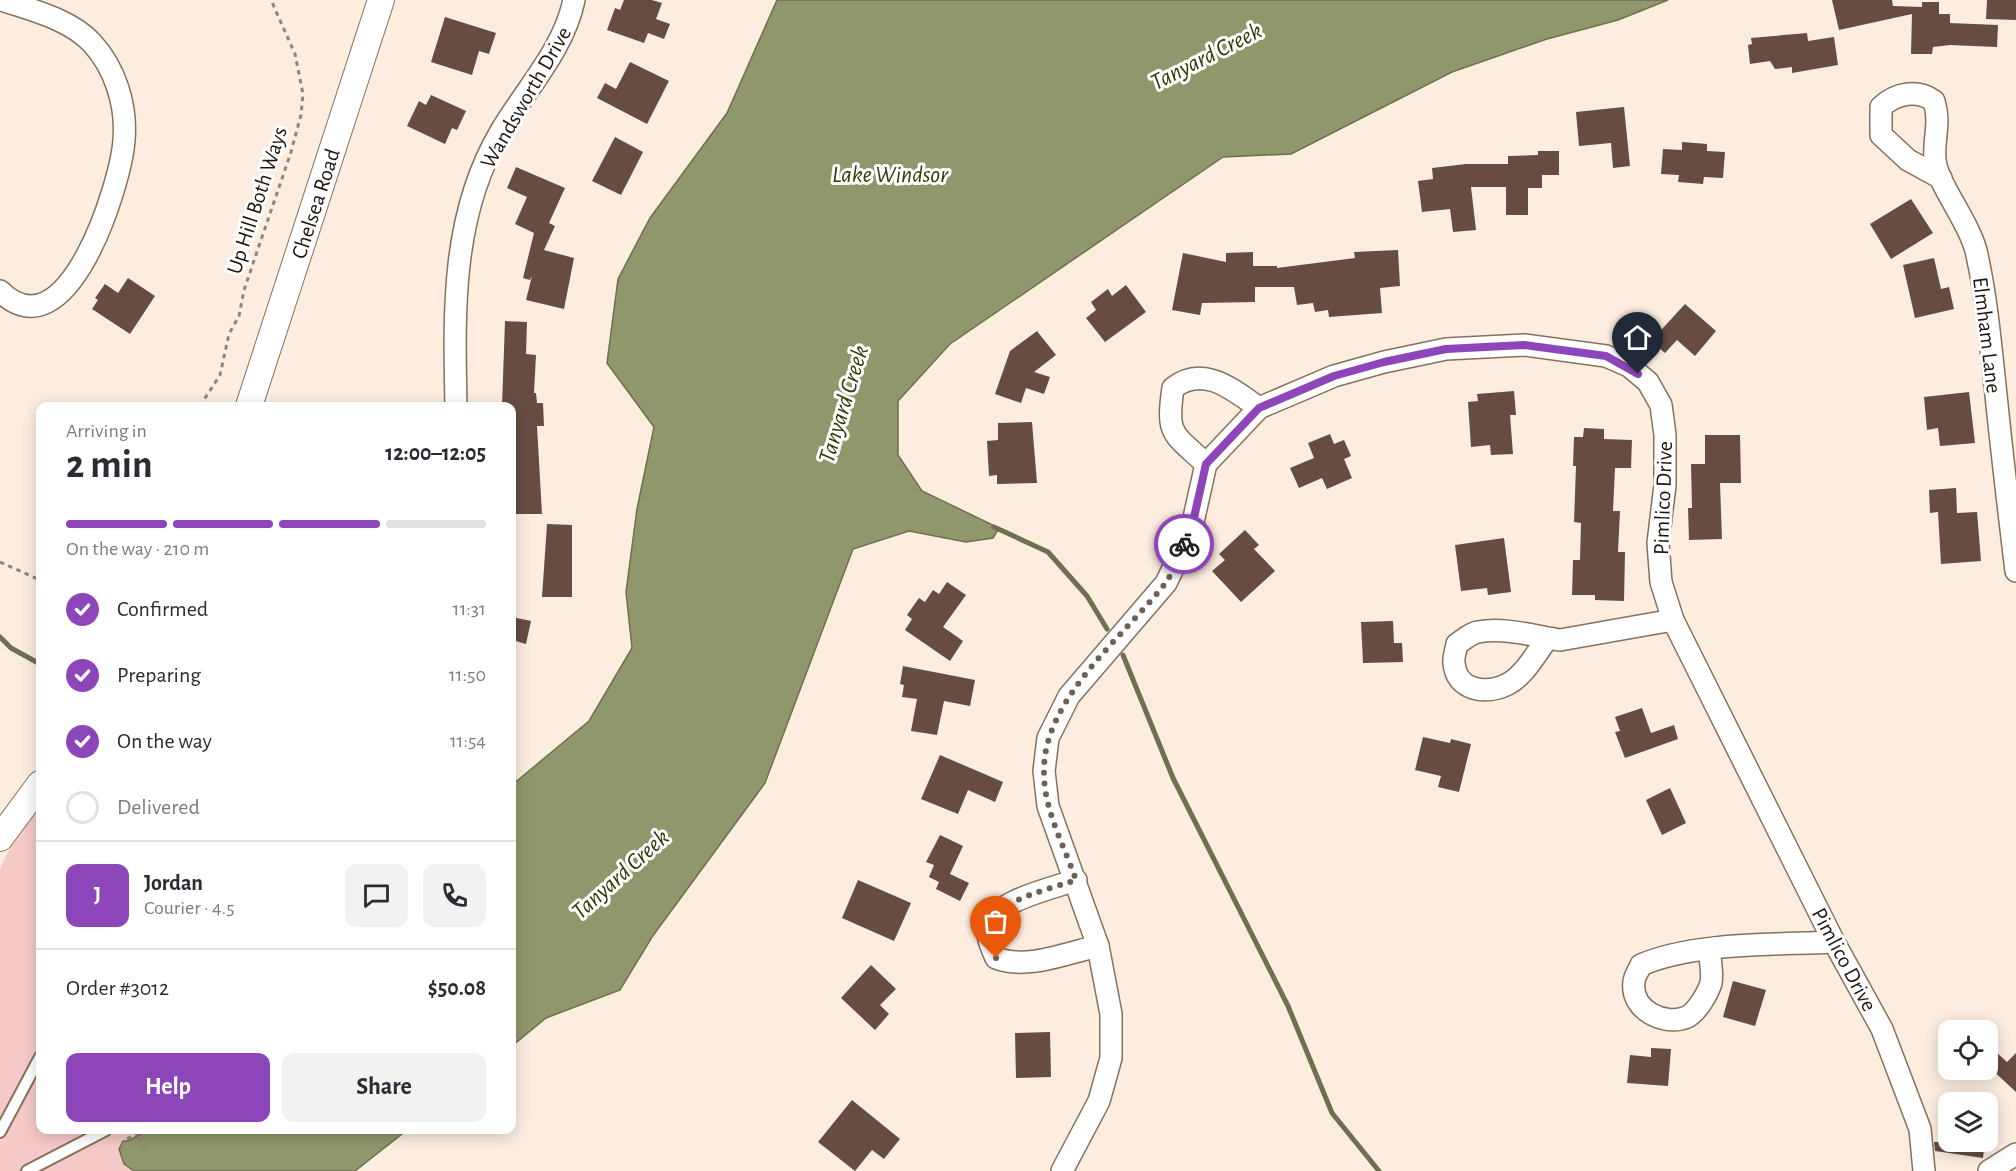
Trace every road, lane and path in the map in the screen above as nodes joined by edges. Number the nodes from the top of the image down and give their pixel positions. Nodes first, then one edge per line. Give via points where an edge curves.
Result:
1 (2, 0) edge
2 (271, 0) edge
3 (381, 0) edge
4 (574, 0) edge
5 (1941, 178) dead end
6 (0, 291) edge
7 (203, 402) edge
8 (250, 402) edge
9 (456, 402) edge
10 (1259, 408) junction
11 (1206, 464) junction
12 (0, 562) edge
13 (2016, 571) edge
14 (36, 578) edge
15 (1673, 620) junction
16 (1548, 638) dead end
17 (36, 789) edge
18 (0, 838) edge
19 (1076, 880) junction
20 (1834, 942) junction
21 (1098, 946) junction
22 (1709, 950) dead end
23 (36, 1064) edge
24 (0, 1132) edge
25 (98, 1134) edge
26 (136, 1134) joint
27 (159, 1134) edge
28 (161, 1137) dead end
29 (127, 1139) dead end
30 (145, 1148) dead end
31 (2016, 1154) edge
32 (27, 1171) edge
33 (1062, 1171) edge
34 (1924, 1171) edge
35 (1989, 1171) edge

1 - 6 street via 54,18 90,41 117,83 124,138 110,202 79,272 68,287 52,299 21,305
2 - 7 path, Up Hill Both Ways via 295,54 303,94 301,115 239,316 229,334 220,375
3 - 8 street, Chelsea Road
4 - 9 street, Wandsworth Drive via 570,19 500,132 480,175 461,234 454,328
5 - 13 street, Elmham Lane via 1965,220 1977,253
10 - 11 street, Pimlico Drive
10 - 11 street via 1220,381 1183,380 1173,388 1169,421 1175,435
10 - 15 street, Pimlico Drive via 1334,376 1446,349 1524,345 1606,356 1629,366 1648,382 1661,405 1665,485 1658,543 1661,582
11 - 19 street via 1191,531 1166,583 1069,696 1048,738 1044,771 1048,806
12 - 14 path
15 - 16 street via 1560,640
15 - 20 street, Pimlico Drive
17 - 18 street
19 - 21 street
19 - 21 street via 1004,906 993,914 987,927 990,943 996,958 1008,963
20 - 22 street
20 - 34 street, Pimlico Drive via 1882,1029 1920,1129
21 - 33 street via 1111,1014 1111,1058 1099,1101
23 - 24 lane
25 - 32 lane
26 - 29 path
26 - 30 path
27 - 28 path
31 - 35 street

